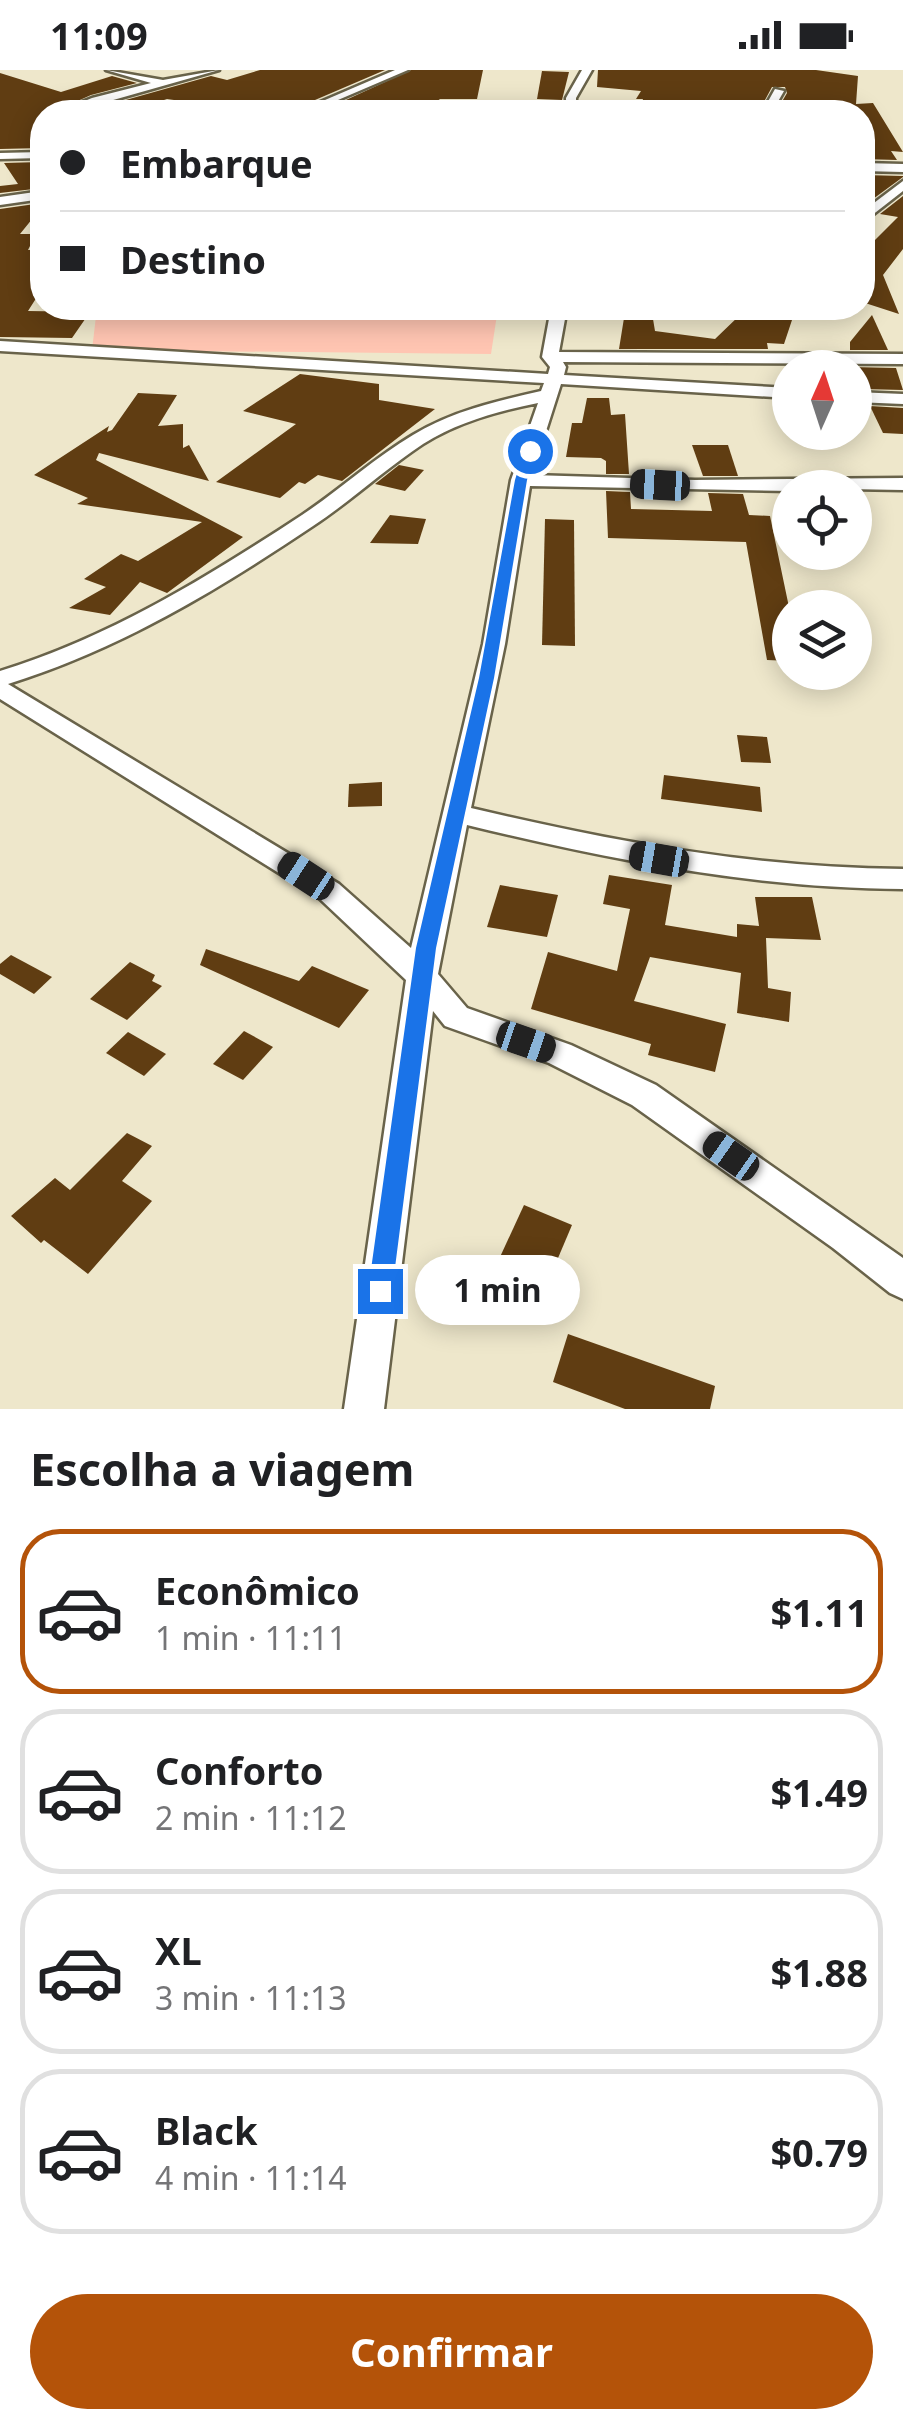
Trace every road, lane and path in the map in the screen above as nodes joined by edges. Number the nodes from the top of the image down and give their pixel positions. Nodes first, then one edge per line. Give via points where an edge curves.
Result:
1 (111, 70) edge
2 (214, 70) edge
3 (403, 70) edge
4 (587, 70) edge
5 (165, 83) junction
6 (779, 92) dead end
7 (105, 100) edge
8 (331, 100) edge
9 (571, 100) edge
10 (774, 100) edge
11 (30, 155) edge
12 (0, 156) edge
13 (875, 167) edge
14 (903, 168) edge
15 (903, 185) edge
16 (30, 197) edge
17 (0, 201) edge
18 (875, 208) edge
19 (558, 320) edge
20 (0, 346) edge
21 (903, 359) edge
22 (551, 378) junction
23 (772, 392) edge
24 (872, 398) edge
25 (903, 399) edge
26 (521, 480) junction
27 (903, 484) edge
28 (0, 679) edge
29 (0, 688) edge
30 (458, 814) junction
31 (903, 879) edge
32 (422, 976) junction
33 (903, 1281) edge
34 (364, 1409) edge

1 - 5 street
2 - 5 street
3 - 8 street
4 - 9 street
5 - 7 street
6 - 10 street
11 - 12 street
13 - 14 street
15 - 18 street
16 - 17 street
19 - 22 street
20 - 22 street
21 - 22 street
22 - 23 street
22 - 26 street
22 - 28 street via 427,434 346,495 126,633
24 - 25 street
26 - 27 street
26 - 30 street
29 - 32 street via 329,891
30 - 31 street via 696,866
30 - 32 street
32 - 33 street via 456,1017 560,1054 644,1095
32 - 34 street

